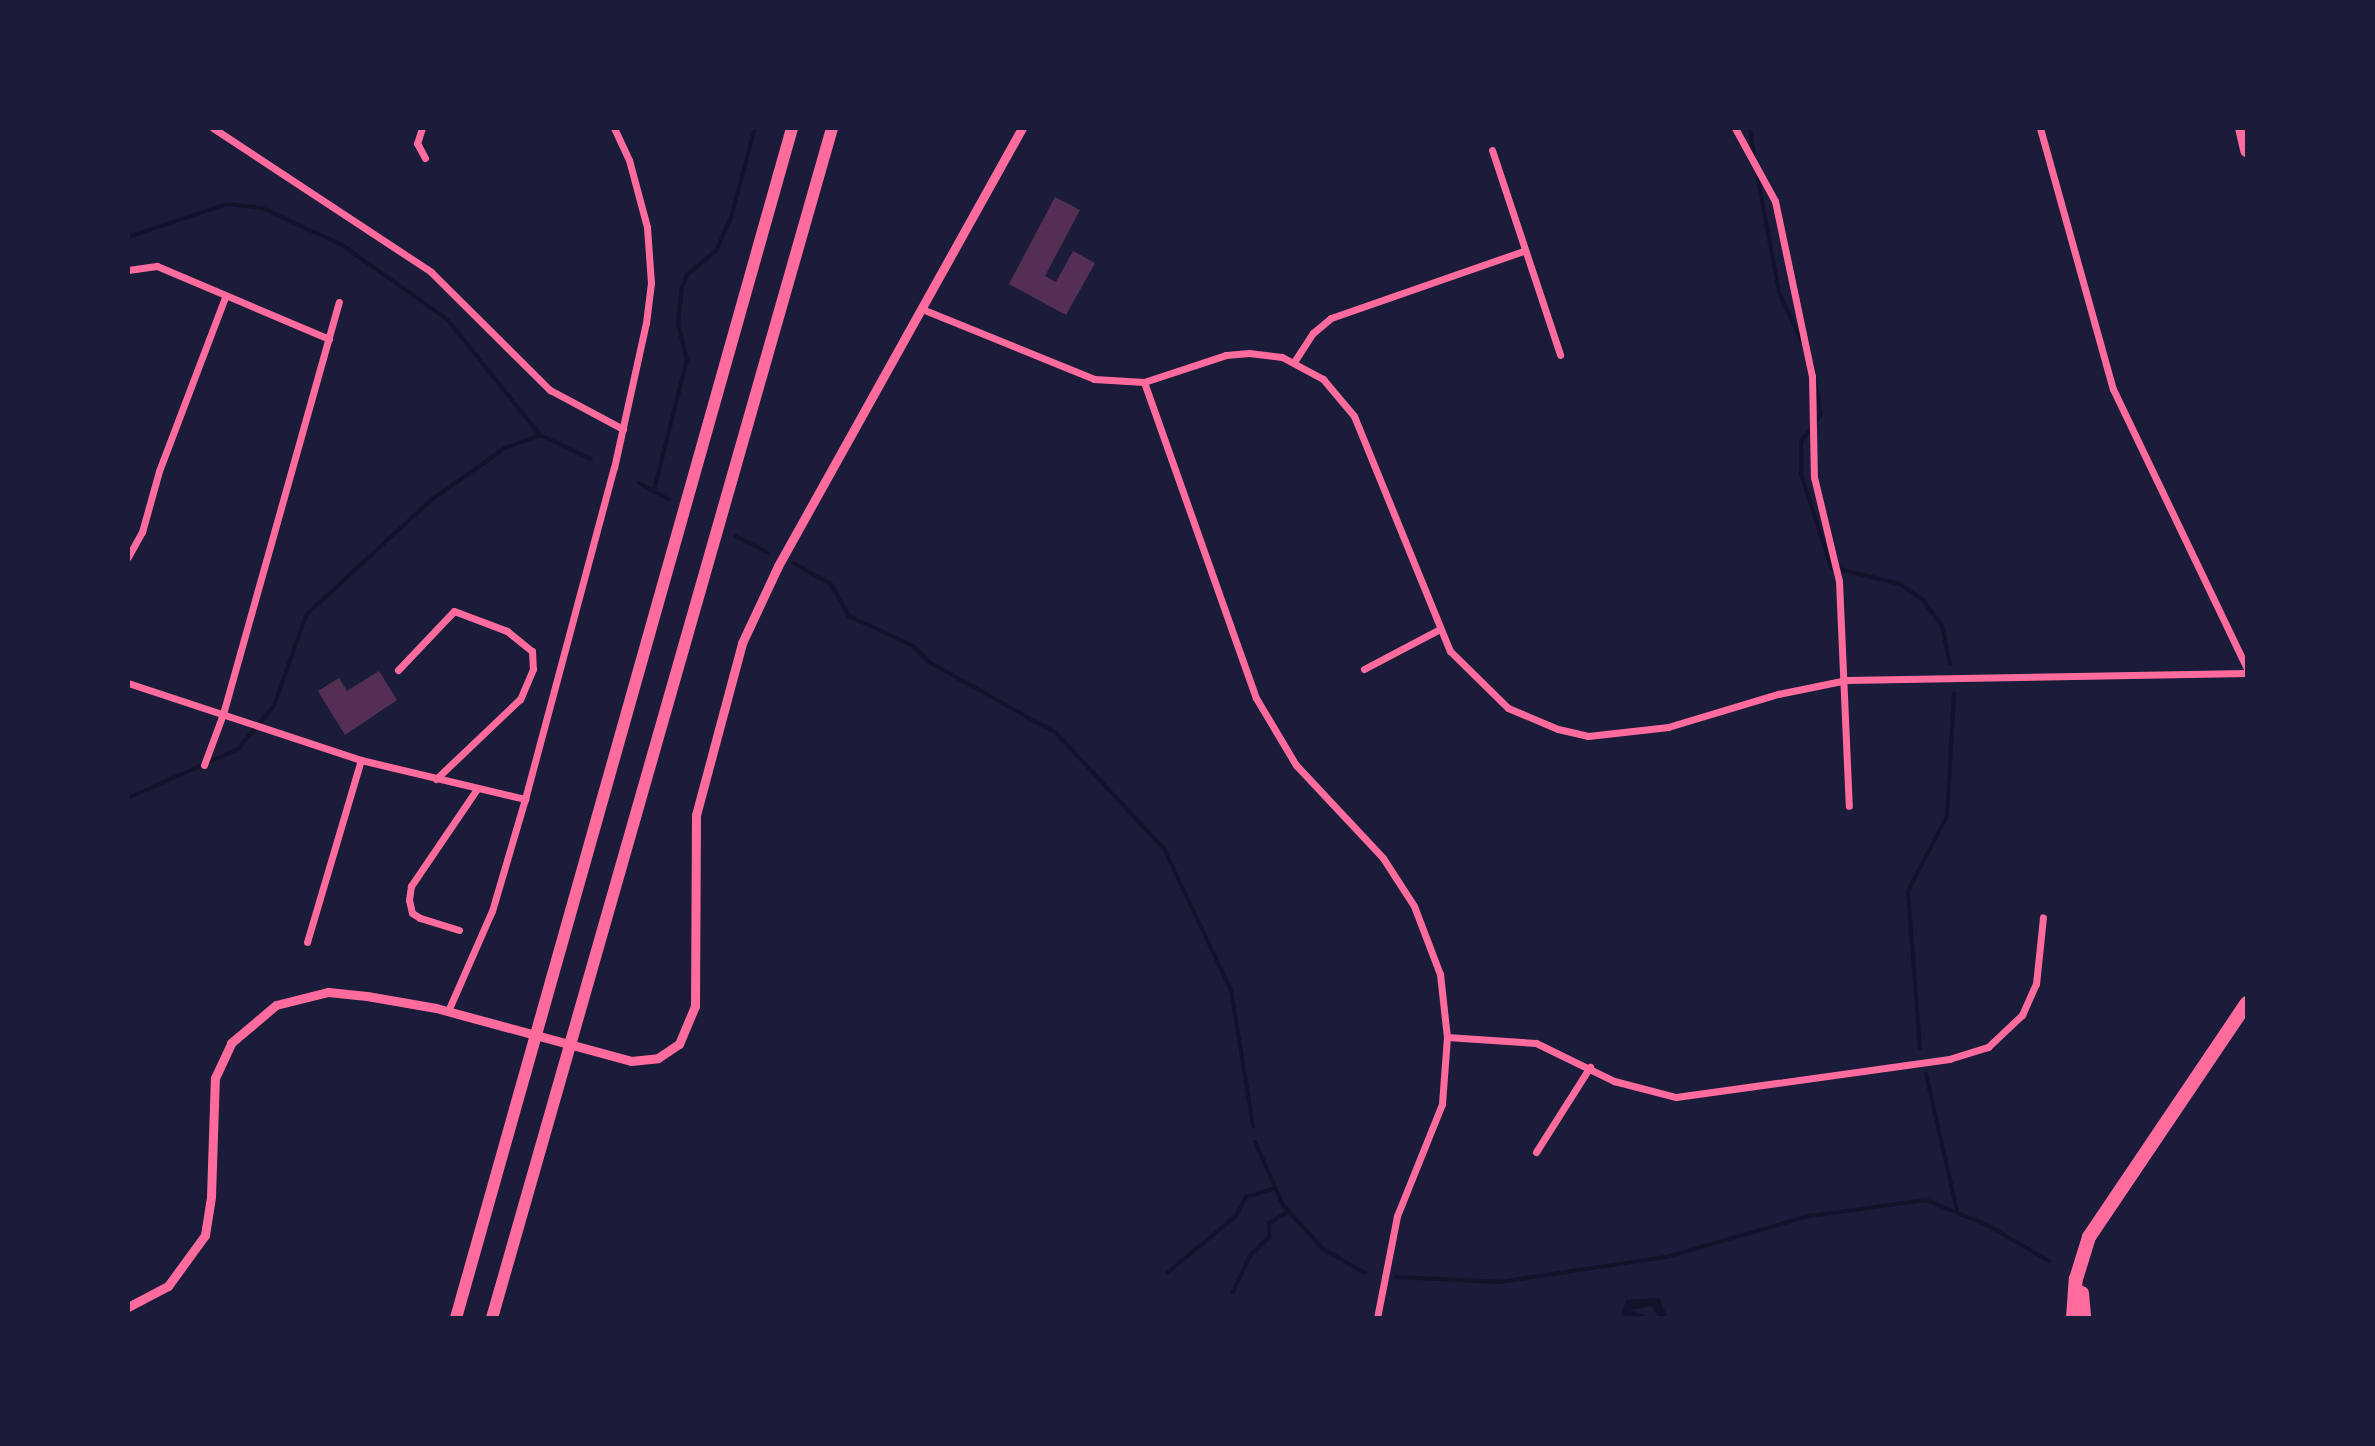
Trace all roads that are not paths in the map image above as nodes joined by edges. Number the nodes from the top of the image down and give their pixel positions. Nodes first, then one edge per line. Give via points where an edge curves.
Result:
1 (213, 128) edge
2 (422, 128) edge
3 (614, 128) edge
4 (792, 128) edge
5 (832, 128) edge
6 (1022, 128) edge
7 (1735, 128) edge
8 (2040, 128) edge
9 (2242, 128) edge
10 (1492, 150) dead end
11 (2247, 150) edge
12 (425, 158) dead end
13 (1523, 251) junction
14 (128, 270) edge
15 (225, 297) junction
16 (339, 302) dead end
17 (922, 309) junction
18 (329, 339) junction
19 (1560, 355) dead end
20 (1294, 362) junction
21 (1144, 382) junction
22 (623, 429) junction
23 (128, 557) edge
24 (1438, 630) junction
25 (1364, 669) dead end
26 (398, 670) dead end
27 (2247, 671) edge
28 (1847, 680) junction
29 (128, 683) edge
30 (223, 714) junction
31 (361, 760) junction
32 (204, 765) dead end
33 (436, 779) junction
34 (477, 789) junction
35 (525, 799) junction
36 (1849, 806) dead end
37 (2043, 917) dead end
38 (459, 930) dead end
39 (307, 942) dead end
40 (2247, 1003) edge
41 (448, 1011) junction
42 (535, 1036) junction
43 (1447, 1037) junction
44 (571, 1045) junction
45 (1590, 1067) junction
46 (1536, 1152) dead end
47 (2081, 1257) junction
48 (128, 1307) edge
49 (456, 1318) edge
50 (492, 1318) edge
51 (1377, 1318) edge
52 (2073, 1318) edge
53 (2084, 1318) edge

1 - 22 street via 431,272 550,390
2 - 12 street via 417,143
3 - 22 street via 641,198 651,258 646,323
4 - 42 main road
5 - 44 main road
6 - 17 street
7 - 28 street via 1775,201 1810,367 1813,468 1837,561
8 - 27 street via 2113,389
9 - 11 highway
10 - 13 street
13 - 19 street
13 - 20 street via 1331,318 1313,333
14 - 15 street via 149,264
15 - 18 street
15 - 23 street via 159,471 142,532
16 - 18 street
17 - 21 street via 1094,379
17 - 44 street via 778,566 742,643 696,815 695,1006 689,1028 670,1052 644,1061
18 - 30 street
20 - 21 street via 1233,354
20 - 24 street via 1331,385 1354,416
21 - 43 street via 1256,698 1296,765 1367,834 1414,906 1440,974
22 - 35 street
24 - 25 street
24 - 28 street via 1467,673 1508,708 1588,736 1668,727
26 - 33 street via 454,611 507,631 532,651 533,669 520,699
27 - 28 street
28 - 36 street
29 - 30 street
30 - 31 street
30 - 32 street
31 - 33 street
31 - 39 street
33 - 34 street
34 - 35 street
34 - 38 street via 411,886 409,900 412,913 420,918
35 - 41 street via 492,911
37 - 45 street via 2036,984 2027,1006 2004,1035 1967,1054 1676,1097 1627,1086
40 - 47 highway via 2104,1210
41 - 42 street
41 - 48 street via 328,992 286,1000 254,1019 221,1058 212,1088 211,1196 205,1235 168,1286
42 - 44 street
42 - 49 main road
43 - 45 street via 1536,1043
43 - 51 street via 1439,1117 1387,1250
44 - 50 main road
45 - 46 street
47 - 52 highway
47 - 53 highway

